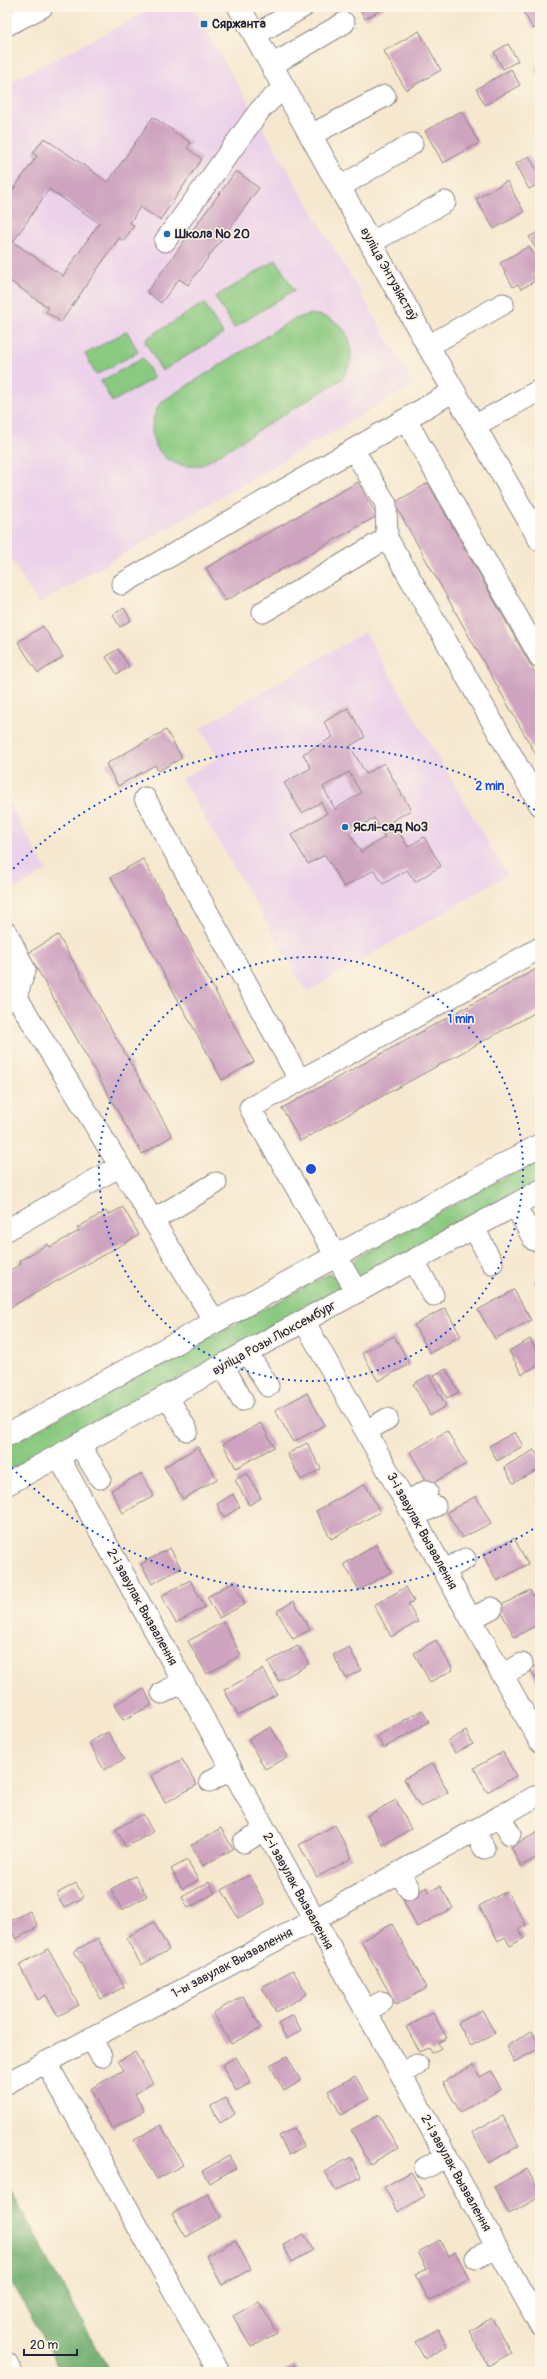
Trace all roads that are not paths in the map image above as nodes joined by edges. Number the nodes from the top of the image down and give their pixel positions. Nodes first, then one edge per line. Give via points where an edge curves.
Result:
1 (42, 7) edge
2 (239, 7) edge
3 (303, 7) edge
4 (344, 23) dead end
5 (7, 25) edge
6 (255, 35) junction
7 (272, 65) junction
8 (284, 87) junction
9 (385, 96) dead end
10 (311, 135) junction
11 (412, 144) dead end
12 (340, 187) junction
13 (445, 202) dead end
14 (165, 241) dead end
15 (372, 242) junction
16 (503, 304) dead end
17 (428, 346) junction
18 (540, 390) edge
19 (454, 392) junction
20 (406, 420) junction
21 (474, 426) junction
22 (354, 450) junction
23 (387, 538) junction
24 (540, 540) edge
25 (122, 584) dead end
26 (262, 612) dead end
27 (540, 657) edge
28 (145, 798) dead end
29 (540, 805) edge
30 (7, 933) edge
31 (540, 948) edge
32 (11, 999) edge
33 (299, 1079) junction
34 (540, 1145) edge
35 (120, 1166) junction
36 (216, 1183) dead end
37 (540, 1192) edge
38 (515, 1205) junction
39 (153, 1220) junction
40 (474, 1228) junction
41 (7, 1230) edge
42 (534, 1240) dead end
43 (337, 1255) junction
44 (414, 1261) junction
45 (492, 1263) dead end
46 (357, 1292) junction
47 (433, 1295) dead end
48 (304, 1321) junction
49 (215, 1322) junction
50 (247, 1352) junction
51 (223, 1365) junction
52 (268, 1386) dead end
53 (167, 1396) junction
54 (242, 1400) dead end
55 (387, 1420) dead end
56 (187, 1430) dead end
57 (366, 1431) junction
58 (7, 1435) edge
59 (80, 1444) junction
60 (58, 1456) junction
61 (100, 1478) dead end
62 (7, 1484) edge
63 (431, 1499) dead end
64 (410, 1510) junction
65 (465, 1559) dead end
66 (444, 1571) junction
67 (492, 1608) dead end
68 (472, 1619) junction
69 (522, 1664) dead end
70 (502, 1675) junction
71 (191, 1685) junction
72 (162, 1693) dead end
73 (540, 1742) edge
74 (231, 1769) junction
75 (210, 1781) dead end
76 (540, 1794) edge
77 (265, 1830) junction
78 (244, 1842) dead end
79 (314, 1920) junction
80 (87, 2034) junction
81 (101, 2056) dead end
82 (46, 2062) junction
83 (7, 2083) edge
84 (450, 2150) junction
85 (425, 2168) dead end
86 (497, 2247) junction
87 (476, 2258) dead end
88 (540, 2324) edge
89 (7, 2364) edge
90 (11, 2372) edge
91 (219, 2372) edge

1 - 5 street
2 - 6 main road, вуліца Энтузіястаў
3 - 6 street
4 - 7 street
6 - 7 main road, вуліца Энтузіястаў
7 - 8 main road, вуліца Энтузіястаў
8 - 10 main road, вуліца Энтузіястаў
8 - 14 street via 260,110
9 - 10 street
10 - 12 main road, вуліца Энтузіястаў
11 - 12 street
12 - 15 main road, вуліца Энтузіястаў
13 - 15 street
15 - 17 main road, вуліца Энтузіястаў
16 - 17 street
17 - 19 main road, вуліца Энтузіястаў
18 - 21 street
19 - 20 street
19 - 21 main road, вуліца Энтузіястаў
20 - 22 street
20 - 27 street
21 - 24 main road, вуліца Энтузіястаў
22 - 23 street via 386,504
22 - 25 street
23 - 26 street
23 - 29 street
28 - 33 street
30 - 32 street via 25,970
31 - 33 street
32 - 35 street
33 - 43 street via 250,1108
34 - 43 main road
35 - 39 street
35 - 41 street
36 - 39 street
37 - 38 main road, вуліца Розы Люксембург
38 - 40 main road, вуліца Розы Люксембург
38 - 42 street
39 - 49 street
40 - 44 main road, вуліца Розы Люксембург
40 - 45 street
43 - 46 street
43 - 49 main road
44 - 46 main road, вуліца Розы Люксембург
44 - 47 street
46 - 48 main road, вуліца Розы Люксембург
48 - 50 main road, вуліца Розы Люксембург
48 - 57 street, 3-і завулак Вызвалення
49 - 58 main road
50 - 51 main road, вуліца Розы Люксембург
50 - 52 street
51 - 53 main road, вуліца Розы Люксембург
51 - 54 street
53 - 56 street
53 - 59 main road, вуліца Розы Люксембург
55 - 57 street
57 - 64 street, 3-і завулак Вызвалення
59 - 60 main road, вуліца Розы Люксембург
59 - 61 street
60 - 62 main road, вуліца Розы Люксембург
60 - 71 street, 2-і завулак Вызвалення
63 - 64 street
64 - 66 street, 3-і завулак Вызвалення
65 - 66 street
66 - 68 street, 3-і завулак Вызвалення
67 - 68 street
68 - 70 street, 3-і завулак Вызвалення
69 - 70 street
70 - 73 street, 3-і завулак Вызвалення
71 - 72 street
71 - 74 street, 2-і завулак Вызвалення
74 - 75 street
74 - 77 street, 2-і завулак Вызвалення
76 - 79 street, 1-ы завулак Вызвалення via 505,1825 478,1830 425,1849 405,1880 362,1884
77 - 78 street
77 - 79 street, 2-і завулак Вызвалення
79 - 80 street, 1-ы завулак Вызвалення via 266,1935 251,1963 203,1989 172,1985
79 - 84 street, 2-і завулак Вызвалення via 374,2006
80 - 81 street
80 - 82 street, 1-ы завулак Вызвалення
82 - 83 street, 1-ы завулак Вызвалення
82 - 91 street via 181,2290
84 - 85 street
84 - 86 street, 2-і завулак Вызвалення via 481,2200
86 - 87 street
86 - 88 street, 2-і завулак Вызвалення
89 - 90 main road

